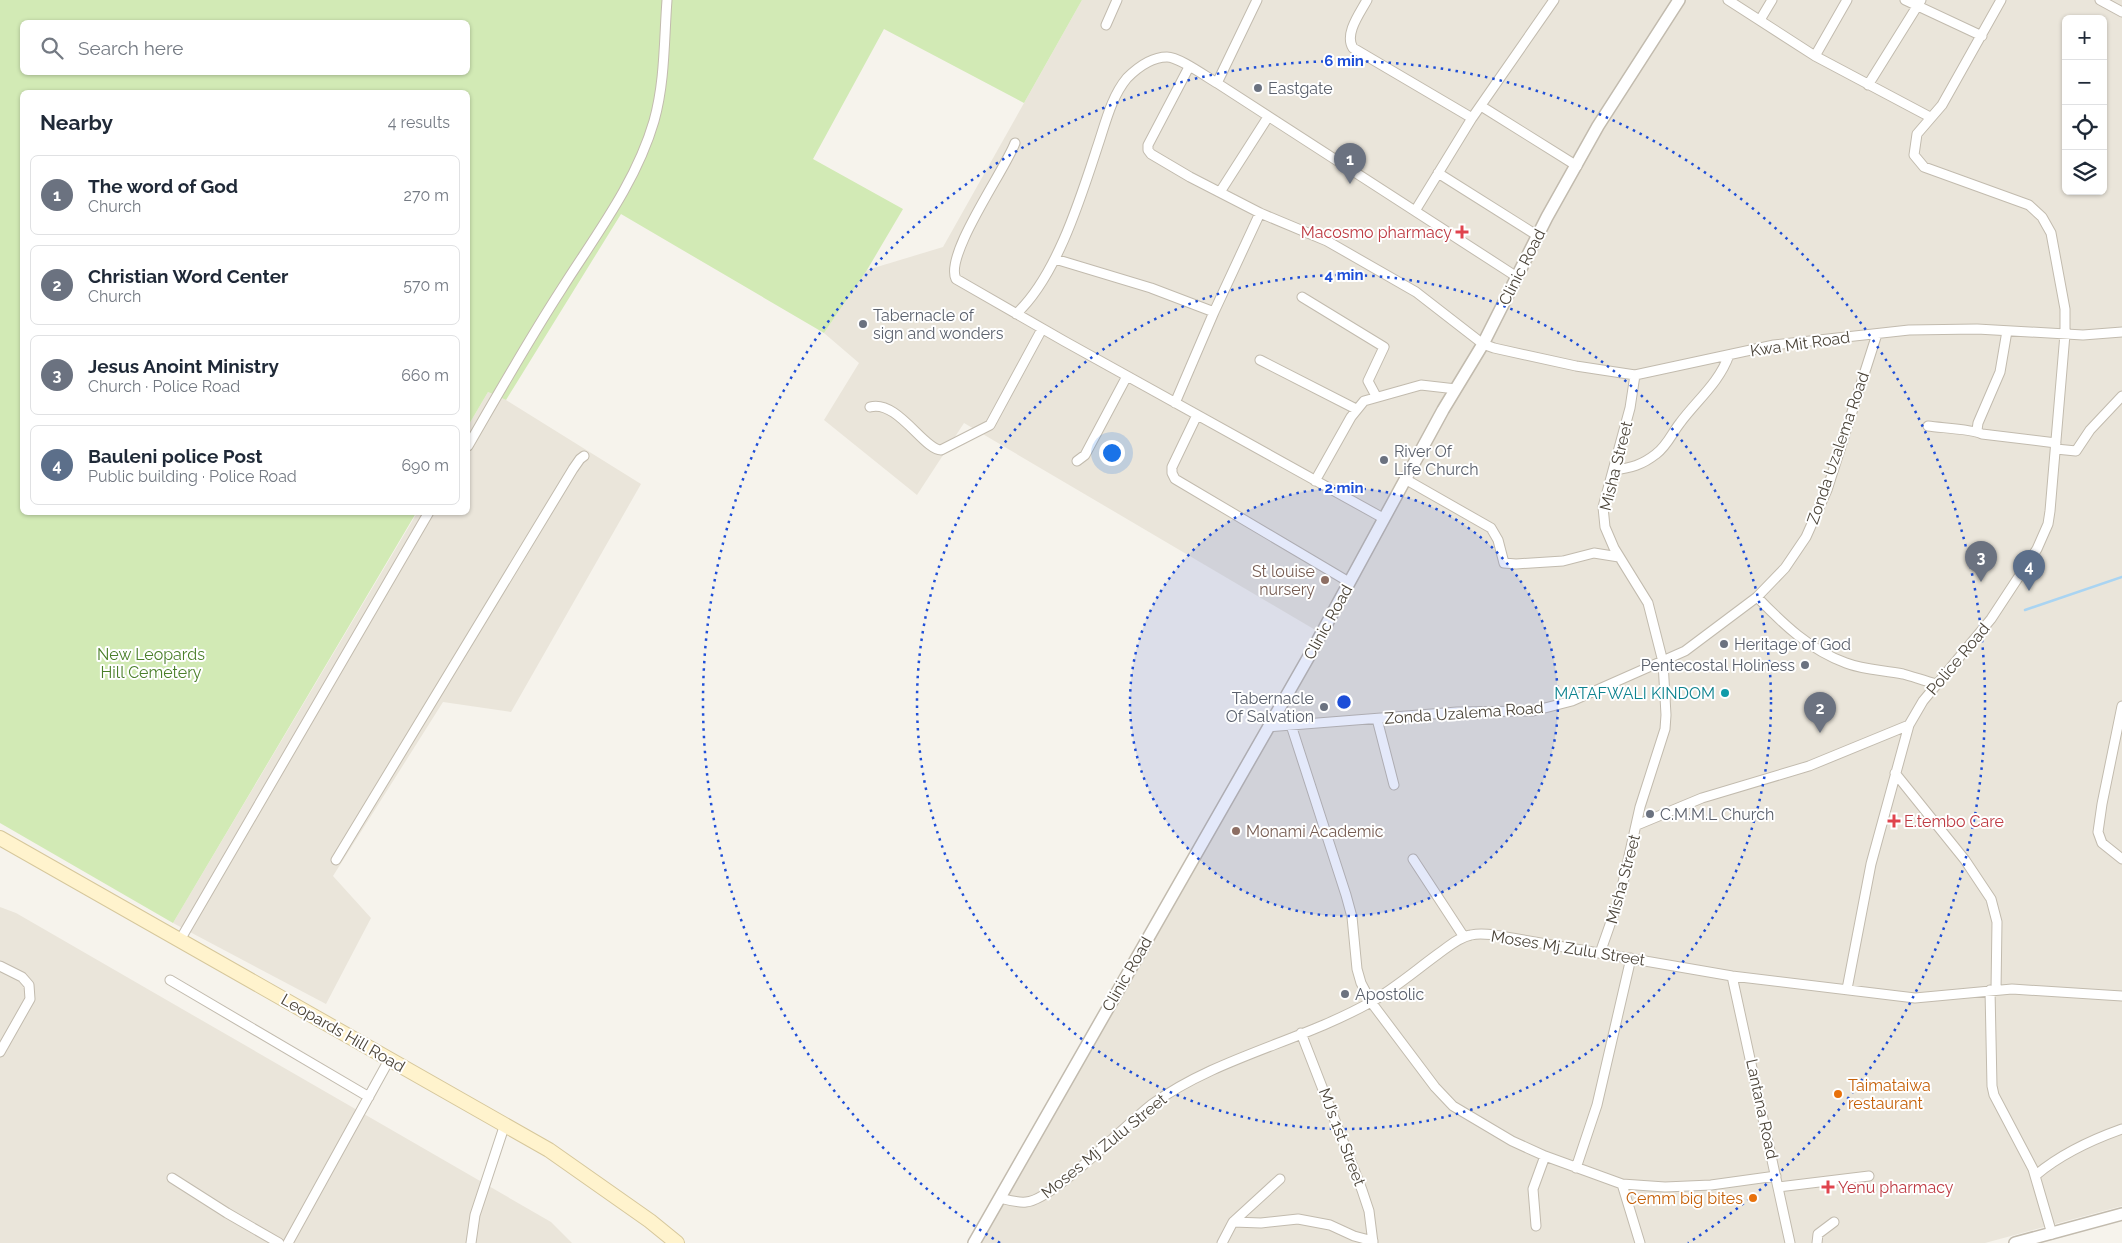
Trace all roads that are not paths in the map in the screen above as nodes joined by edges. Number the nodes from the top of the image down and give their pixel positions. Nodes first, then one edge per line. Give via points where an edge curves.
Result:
1 (667, 0) edge
2 (1117, 0) edge
3 (1257, 0) edge
4 (1367, 0) edge
5 (1554, 0) edge
6 (1679, 0) edge
7 (1728, 0) edge
8 (1772, 0) edge
9 (1847, 0) edge
10 (1905, 0) edge
11 (2002, 0) edge
12 (2100, 0) edge
13 (1919, 3) edge
14 (2122, 12) edge
15 (1760, 20) junction
16 (1106, 24) dead end
17 (1982, 36) junction
18 (1815, 56) junction
19 (1189, 68) junction
20 (1217, 83) junction
21 (1868, 85) junction
22 (1481, 106) junction
23 (1268, 117) junction
24 (1930, 117) junction
25 (1472, 118) junction
26 (1015, 143) dead end
27 (1577, 166) junction
28 (1438, 174) junction
29 (1220, 192) junction
30 (1415, 211) junction
31 (1260, 213) junction
32 (1538, 236) junction
33 (1055, 259) junction
34 (1517, 277) junction
35 (1302, 297) dead end
36 (1214, 312) junction
37 (1016, 314) junction
38 (1042, 329) junction
39 (2007, 331) junction
40 (2122, 332) edge
41 (1877, 334) junction
42 (2066, 334) junction
43 (1482, 344) junction
44 (1729, 355) junction
45 (1260, 360) dead end
46 (1635, 375) junction
47 (1127, 376) junction
48 (1456, 389) junction
49 (1376, 396) junction
50 (2122, 396) edge
51 (1175, 403) junction
52 (870, 407) dead end
53 (1356, 409) junction
54 (1196, 415) junction
55 (1928, 426) dead end
56 (1977, 430) junction
57 (470, 443) edge
58 (2056, 446) junction
59 (584, 456) dead end
60 (1077, 461) dead end
61 (1614, 470) junction
62 (1405, 479) junction
63 (1316, 481) junction
64 (427, 515) edge
65 (1383, 518) junction
66 (1620, 557) junction
67 (1349, 582) junction
68 (1757, 597) junction
69 (1664, 662) junction
70 (1936, 684) junction
71 (2122, 707) edge
72 (1377, 719) junction
73 (1291, 725) junction
74 (1909, 725) junction
75 (1268, 727) junction
76 (1895, 773) junction
77 (1394, 785) dead end
78 (1637, 825) junction
79 (0, 838) edge
80 (2122, 859) edge
81 (336, 860) dead end
82 (1413, 860) dead end
83 (1464, 937) junction
84 (180, 940) junction
85 (1600, 953) junction
86 (1631, 958) junction
87 (0, 966) edge
88 (1732, 976) junction
89 (170, 980) dead end
90 (1847, 989) junction
91 (1993, 990) junction
92 (2122, 996) edge
93 (1371, 1002) junction
94 (1301, 1033) junction
95 (0, 1052) edge
96 (389, 1060) junction
97 (368, 1097) junction
98 (505, 1124) junction
99 (2122, 1129) edge
100 (1545, 1156) junction
101 (1576, 1168) junction
102 (2036, 1175) junction
103 (1776, 1176) junction
104 (1869, 1176) dead end
105 (172, 1178) dead end
106 (1280, 1179) dead end
107 (1622, 1184) junction
108 (1778, 1187) junction
109 (1000, 1198) junction
110 (2122, 1214) edge
111 (1232, 1222) junction
112 (1834, 1222) dead end
113 (1536, 1226) dead end
114 (2052, 1234) junction
115 (978, 1241) edge
116 (1373, 1242) edge
117 (1637, 1242) edge
118 (2020, 1242) edge
119 (279, 1243) edge
120 (288, 1243) edge
121 (471, 1243) edge
122 (677, 1243) edge
123 (1222, 1243) edge
124 (1790, 1243) edge
125 (1817, 1243) edge

1 - 57 street via 660,93 654,122 638,160 614,208 560,291
2 - 16 street
3 - 20 street
4 - 25 street via 1350,36 1353,48
5 - 22 street
6 - 27 street, Clinic Road via 1598,126
7 - 15 street
8 - 15 street
9 - 18 street
10 - 13 street
11 - 17 street
12 - 14 street
13 - 17 street
13 - 21 street
15 - 18 street
17 - 24 street via 1942,105
18 - 21 street
19 - 20 street
19 - 29 street via 1148,150
19 - 33 street via 1168,57 1152,60 1127,79 1109,114
20 - 23 street
21 - 24 street
22 - 25 street
22 - 27 street
23 - 29 street
23 - 30 street
24 - 42 street, Police Road via 1914,141 1914,155 1919,164 2028,205 2046,224 2054,243
25 - 28 street
26 - 37 street via 1010,158 961,246 953,270 961,282
27 - 32 street, Clinic Road
28 - 30 street
28 - 32 street
29 - 31 street
30 - 34 street
31 - 36 street
31 - 43 street via 1328,241 1416,292
32 - 34 street, Clinic Road
33 - 36 street via 1151,288
33 - 37 street via 1036,294
34 - 43 street, Clinic Road
35 - 49 street via 1384,347 1368,382
36 - 51 street
37 - 38 street
38 - 47 street
38 - 52 street via 990,425 941,450 935,449 915,429 884,408
39 - 41 street, Kwa Mit Road via 1909,330
39 - 42 street, Kwa Mit Road
39 - 56 street via 2000,372
40 - 42 street, Kwa Mit Road
41 - 44 street, Kwa Mit Road via 1798,341
41 - 68 street, Zonda Uzalema Road via 1820,508 1806,537 1785,568
42 - 58 street, Police Road
43 - 46 street, Kwa Mit Road via 1576,366
43 - 48 street, Clinic Road
44 - 46 street, Kwa Mit Road
44 - 61 street via 1714,384 1657,454 1632,468
45 - 53 street
46 - 61 street, Misha Street
47 - 51 street
47 - 60 street via 1086,455
48 - 49 street via 1421,384
48 - 62 street, Clinic Road
49 - 53 street
50 - 58 street via 2090,430 2076,452
51 - 54 street
53 - 63 street
54 - 63 street
54 - 67 street via 1172,467 1175,479
55 - 56 street
56 - 58 street via 1982,434
58 - 70 street, Police Road via 2050,511 2043,538 1983,631
59 - 81 street via 573,469
61 - 66 street, Misha Street via 1603,517
62 - 65 street, Clinic Road
62 - 66 street via 1491,528 1504,563 1563,561 1594,553
63 - 65 street
64 - 84 street
65 - 67 street, Clinic Road
66 - 69 street, Misha Street via 1648,603
67 - 75 street, Clinic Road
68 - 69 street, Zonda Uzalema Road via 1706,637
68 - 70 street via 1794,633 1823,652 1846,663
69 - 72 street, Zonda Uzalema Road via 1572,701 1533,711 1458,712
69 - 78 street, Misha Street via 1665,729 1653,761
70 - 74 street, Police Road
71 - 80 street via 2098,832 2102,843
72 - 73 street, Zonda Uzalema Road
72 - 77 street
73 - 75 street, Zonda Uzalema Road
73 - 93 street via 1346,894 1352,917 1357,969
74 - 76 street, Police Road
74 - 78 street via 1809,766 1702,798
75 - 109 street, Clinic Road
76 - 90 street, Police Road via 1871,864
76 - 91 street via 1965,860 1991,899 1998,922
78 - 85 street, Misha Street via 1620,896
79 - 84 main road, Leopards Hill Road
82 - 83 street
83 - 85 street, Moses Mj Zulu Street via 1484,934
83 - 93 street, Moses Mj Zulu Street
84 - 96 main road, Leopards Hill Road
85 - 86 street, Moses Mj Zulu Street
86 - 88 street, Moses Mj Zulu Street
86 - 101 street via 1597,1105
87 - 95 street via 22,977 29,985 30,999
88 - 90 street, Moses Mj Zulu Street
88 - 103 street, Lantana Road
89 - 97 street
90 - 91 street, Moses Mj Zulu Street via 1915,998
91 - 92 street, Moses Mj Zulu Street
91 - 102 street via 1994,1096
93 - 94 street, Moses Mj Zulu Street
93 - 100 street via 1453,1106 1512,1141
94 - 109 street, Moses Mj Zulu Street via 1176,1089 1150,1106 1043,1196 1026,1202
94 - 116 street, MJ’s 1st Street via 1362,1190 1369,1211
96 - 97 street
96 - 98 main road, Leopards Hill Road
97 - 120 street
98 - 121 street via 475,1215
98 - 122 main road, Leopards Hill Road via 564,1160
99 - 102 street via 2093,1140 2052,1162
100 - 101 street
100 - 113 street via 1533,1189
101 - 107 street
102 - 114 street
103 - 107 street via 1711,1185 1665,1187
103 - 108 street, Lantana Road
104 - 108 street
105 - 119 street
106 - 111 street
107 - 117 street
108 - 124 street, Lantana Road
109 - 115 street, Clinic Road
110 - 114 street
111 - 116 street via 1298,1219 1330,1225
111 - 123 street
112 - 125 street via 1818,1234
114 - 118 street

